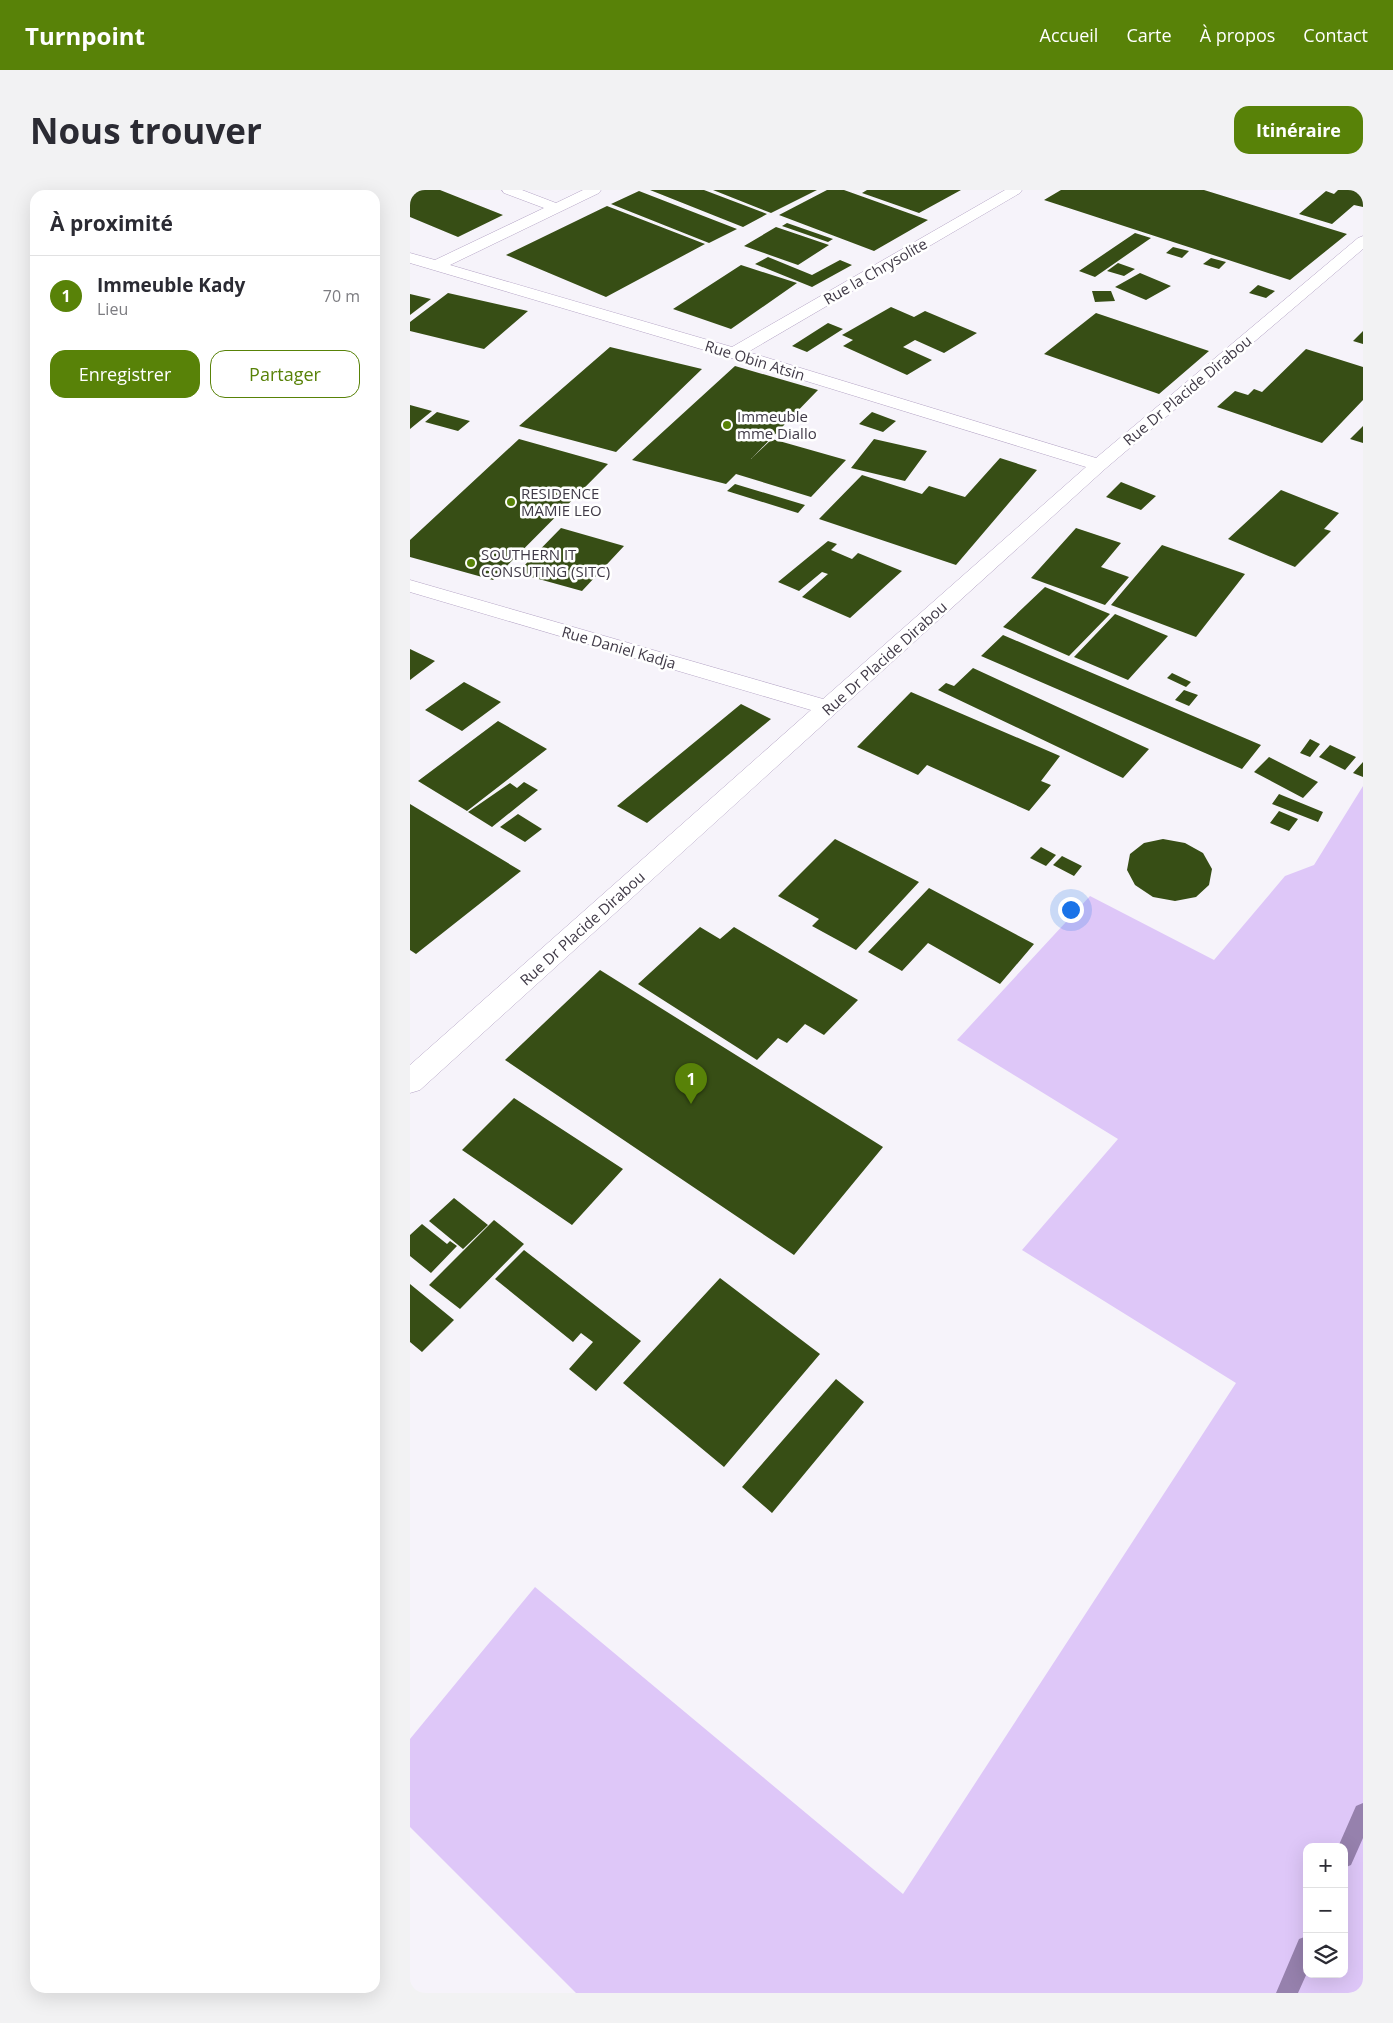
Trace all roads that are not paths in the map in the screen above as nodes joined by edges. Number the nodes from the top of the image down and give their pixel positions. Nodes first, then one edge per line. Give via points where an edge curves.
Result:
1 (509, 190) edge
2 (594, 190) edge
3 (1015, 190) edge
4 (556, 208) junction
5 (1363, 240) edge
6 (410, 258) edge
7 (436, 266) junction
8 (734, 353) junction
9 (1099, 465) junction
10 (410, 586) edge
11 (828, 708) junction
12 (410, 1082) edge

1 - 4 street
2 - 4 street
3 - 8 street, Rue la Chrysolite
4 - 7 street
5 - 9 street, Rue Dr Placide Dirabou
6 - 7 street, Rue Obin Atsin
7 - 8 street, Rue Obin Atsin
8 - 9 street, Rue Obin Atsin
9 - 11 street, Rue Dr Placide Dirabou
10 - 11 street, Rue Daniel Kadja
11 - 12 street, Rue Dr Placide Dirabou

